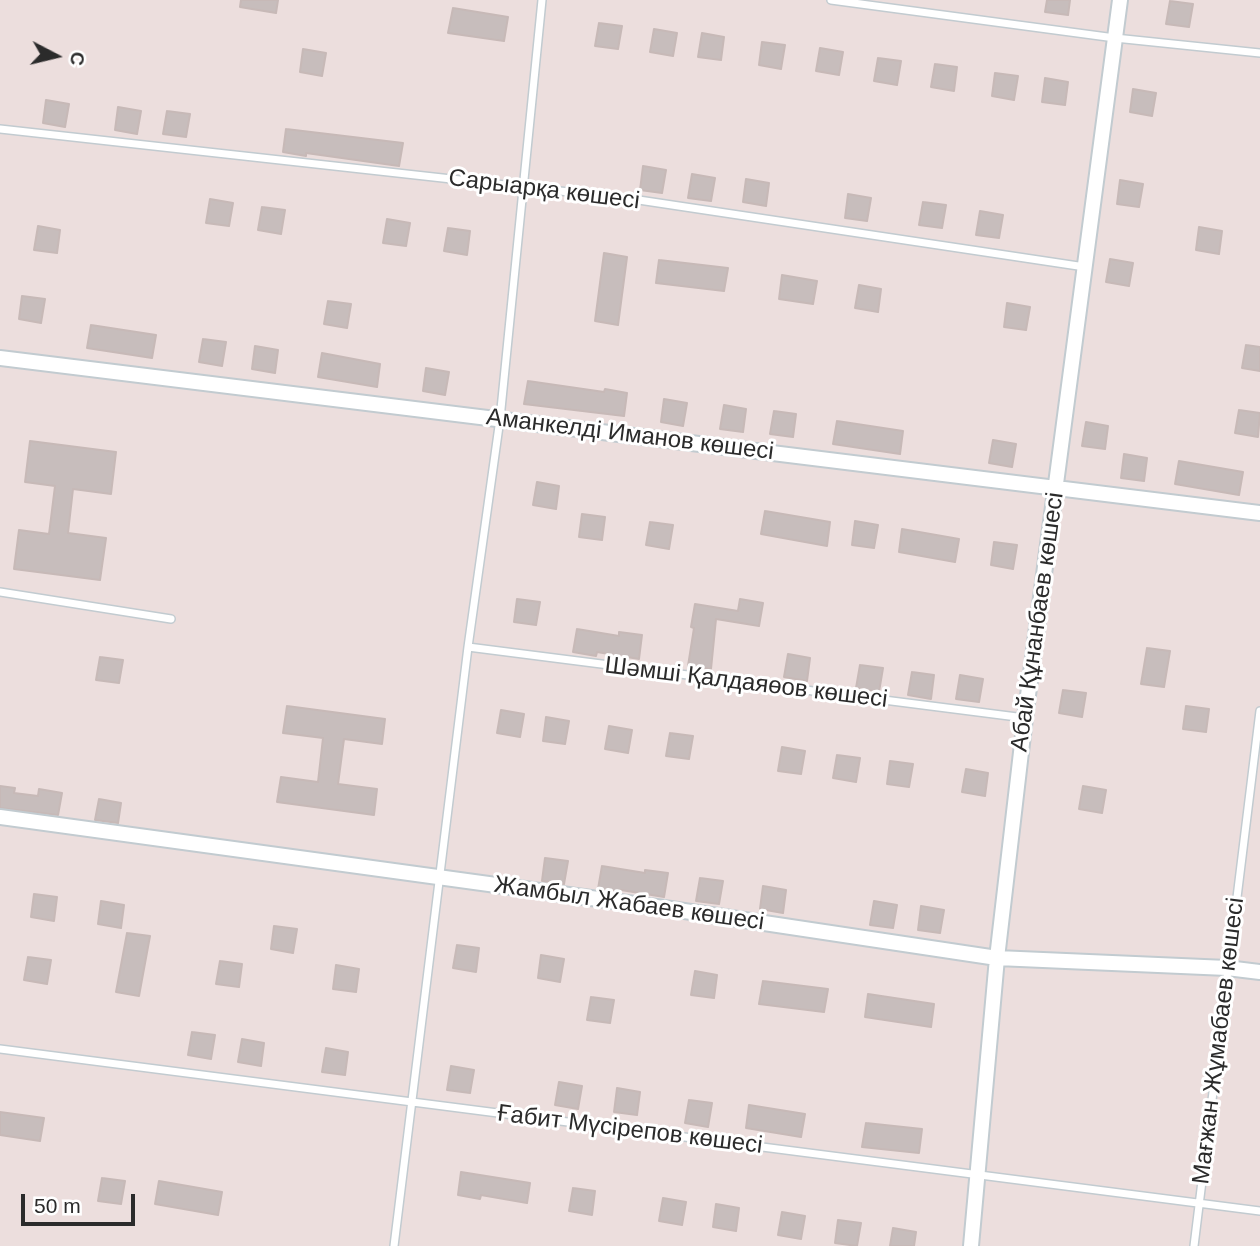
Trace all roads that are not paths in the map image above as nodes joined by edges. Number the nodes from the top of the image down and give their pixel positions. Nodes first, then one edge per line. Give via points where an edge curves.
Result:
1 (542, 0) edge
2 (831, 0) edge
3 (1120, 0) edge
4 (1115, 38) junction
5 (1260, 53) edge
6 (0, 129) edge
7 (524, 187) junction
8 (1086, 267) junction
9 (0, 358) edge
10 (500, 419) junction
11 (1056, 488) junction
12 (1260, 513) edge
13 (0, 592) edge
14 (172, 619) dead end
15 (468, 647) junction
16 (1260, 710) edge
17 (1025, 718) junction
18 (0, 817) edge
19 (438, 877) junction
20 (997, 958) junction
21 (1227, 968) junction
22 (1260, 972) edge
23 (0, 1049) edge
24 (411, 1102) junction
25 (978, 1175) junction
26 (1200, 1203) junction
27 (1260, 1211) edge
28 (394, 1246) edge
29 (971, 1246) edge
30 (1194, 1246) edge

1 - 7 lane
2 - 4 lane
3 - 4 street, Абай Құнанбаев көшесі
4 - 5 lane
4 - 8 street, Абай Құнанбаев көшесі
6 - 7 lane, Сарыарқа көшесі
7 - 8 lane, Сарыарқа көшесі
7 - 10 lane
8 - 11 street, Абай Құнанбаев көшесі
9 - 10 street, Аманкелді Иманов көшесі
10 - 11 street, Аманкелді Иманов көшесі
10 - 15 lane
11 - 12 street, Аманкелді Иманов көшесі
11 - 17 street, Абай Құнанбаев көшесі
13 - 14 lane
15 - 17 lane, Шәмші Қалдаяөов көшесі
15 - 19 lane
16 - 21 lane, Мағжан Жұмабаев көшесі
17 - 20 street, Абай Құнанбаев көшесі
18 - 19 street, Жамбыл Жабаев көшесі
19 - 20 street, Жамбыл Жабаев көшесі
19 - 24 lane
20 - 21 street, Жамбыл Жабаев көшесі
20 - 25 street, Абай Құнанбаев көшесі
21 - 22 street, Жамбыл Жабаев көшесі
21 - 26 lane, Мағжан Жұмабаев көшесі
23 - 24 lane, Ғабит Мүсірепов көшесі
24 - 25 lane, Ғабит Мүсірепов көшесі
24 - 28 lane
25 - 26 lane, Ғабит Мүсірепов көшесі
25 - 29 street, Абай Құнанбаев көшесі
26 - 27 lane, Ғабит Мүсірепов көшесі
26 - 30 lane, Мағжан Жұмабаев көшесі

